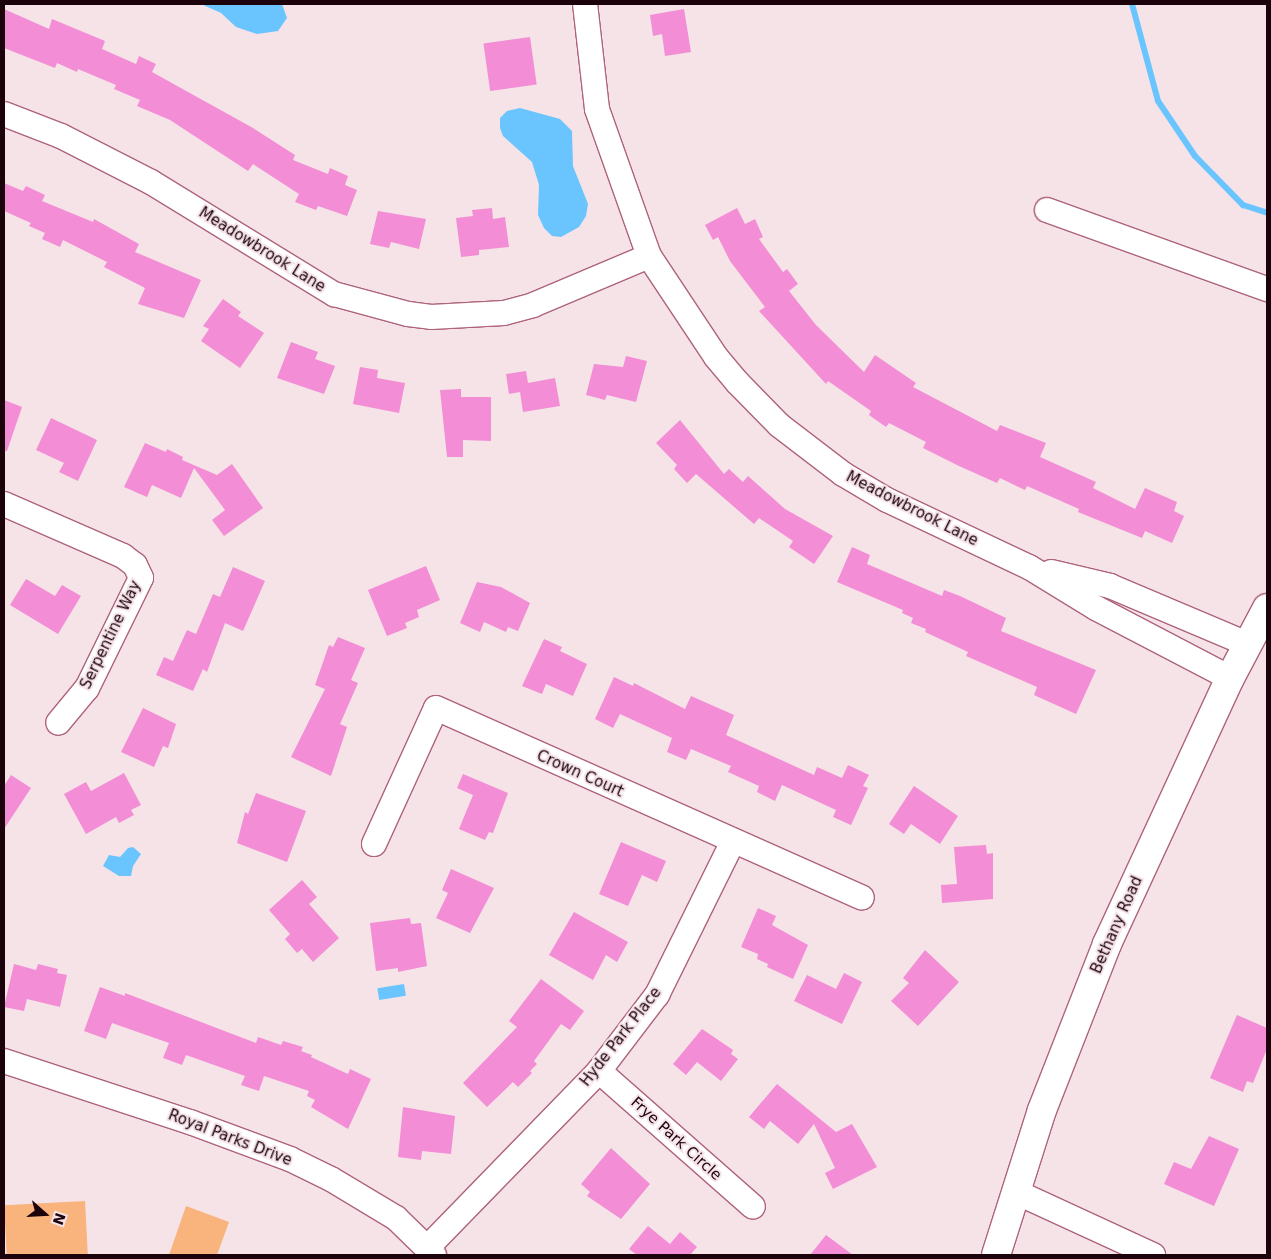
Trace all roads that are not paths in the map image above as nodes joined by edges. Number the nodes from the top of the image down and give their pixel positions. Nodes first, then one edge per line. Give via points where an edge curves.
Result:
1 (585, 4) edge
2 (4, 114) edge
3 (1047, 210) dead end
4 (649, 256) junction
5 (1267, 289) edge
6 (4, 504) edge
7 (1030, 567) junction
8 (1260, 625) edge
9 (1230, 678) junction
10 (58, 723) dead end
11 (732, 843) junction
12 (374, 844) dead end
13 (862, 898) dead end
14 (4, 1061) edge
15 (599, 1071) junction
16 (1016, 1192) junction
17 (753, 1207) dead end
18 (431, 1251) edge
19 (996, 1255) edge
20 (1153, 1255) edge

1 - 4 street, Meadowbrook Lane via 597,109
2 - 4 street, Meadowbrook Lane via 61,136 151,182 322,288 408,314 431,317 504,313 533,305
3 - 5 street
4 - 7 street, Meadowbrook Lane via 716,357 779,425 864,488
6 - 10 street, Serpentine Way via 123,556 135,565 141,578 88,688
7 - 8 street, Meadowbrook Lane
7 - 9 street, Meadowbrook Lane via 1096,608
8 - 9 main road, Bethany Road
9 - 16 main road, Bethany Road via 1107,944 1068,1039
11 - 12 street, Crown Court via 436,708
11 - 13 street, Crown Court
11 - 15 street, Hyde Park Place via 657,995
14 - 18 street, Royal Parks Drive via 173,1116 290,1159 371,1201 396,1218
15 - 17 street, Frye Park Circle
15 - 18 street, Hyde Park Place
16 - 19 main road, Bethany Road
16 - 20 street

